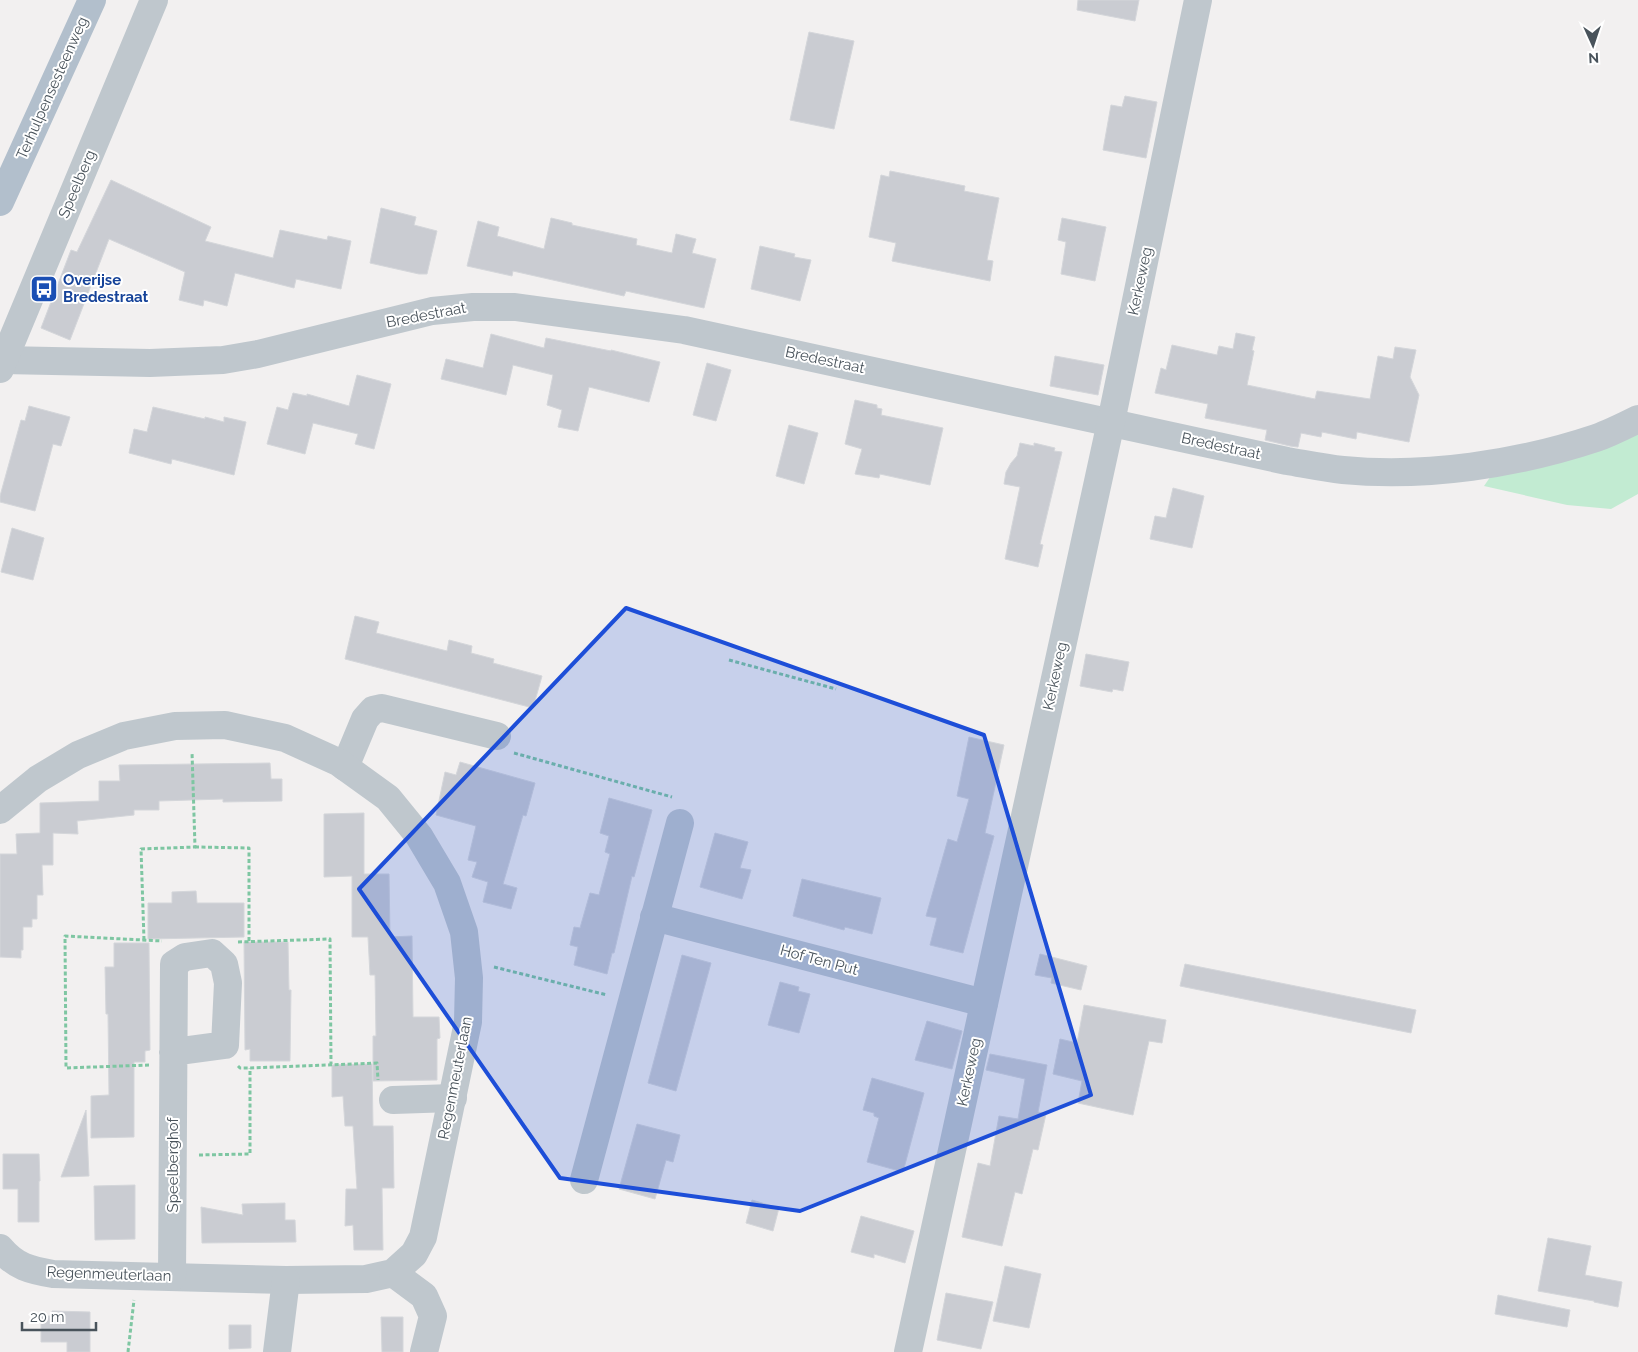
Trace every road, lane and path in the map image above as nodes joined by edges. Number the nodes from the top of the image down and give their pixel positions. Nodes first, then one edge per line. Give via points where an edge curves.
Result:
1 (92, 0) edge
2 (154, 0) edge
3 (1198, 0) edge
4 (0, 202) edge
5 (2, 364) edge
6 (1638, 419) edge
7 (1111, 422) junction
8 (729, 660) dead end
9 (836, 689) dead end
10 (191, 725) junction
11 (497, 736) joint
12 (345, 767) junction
13 (0, 810) edge
14 (677, 810) joint
15 (195, 847) junction
16 (654, 917) junction
17 (144, 940) junction
18 (163, 941) dead end
19 (249, 942) junction
20 (212, 953) junction
21 (509, 970) dead end
22 (631, 1002) junction
23 (984, 1003) junction
24 (225, 1045) junction
25 (173, 1059) junction
26 (331, 1064) junction
27 (250, 1068) junction
28 (453, 1098) junction
29 (393, 1100) joint
30 (173, 1156) junction
31 (584, 1180) dead end
32 (0, 1248) edge
33 (393, 1273) junction
34 (137, 1276) junction
35 (172, 1277) junction
36 (286, 1280) junction
37 (128, 1352) edge
38 (277, 1352) edge
39 (424, 1352) edge
40 (908, 1352) edge

1 - 4 main road, Terhulpensesteenweg
2 - 5 street, Speelberg
3 - 7 street, Kerkeweg
5 - 7 street, Bredestraat via 150,364 223,360 432,311 473,306 515,307 684,330
6 - 7 street, Bredestraat via 1597,438 1532,456 1472,467 1396,472 1343,470 1287,461
7 - 23 street, Kerkeweg
8 - 9 path
10 - 12 street, Regenmeuterlaan via 225,725 285,738
10 - 13 street, Regenmeuterlaan via 124,736 78,755 38,779
10 - 15 path
11 - 12 street via 382,708 373,710 365,719
11 - 14 path via 511,752
12 - 28 street, Regenmeuterlaan via 388,798 419,836 447,883 464,932 469,978 468,1022
14 - 16 street
15 - 17 path via 141,849
15 - 19 path via 249,848
16 - 22 street
16 - 23 street, Hof Ten Put
17 - 18 path
17 - 25 path via 65,936 66,1068
19 - 20 path via 212,944
19 - 26 path via 330,939
20 - 24 street via 224,964 228,983
20 - 25 street, Speelberghof via 185,957 174,964
21 - 22 path
22 - 31 street
23 - 40 street, Kerkeweg
24 - 25 street
24 - 27 path via 232,1062 240,1068
25 - 30 street, Speelberghof
26 - 27 path
26 - 29 path via 377,1063 378,1084
27 - 30 path via 250,1154
28 - 29 street
28 - 33 street, Regenmeuterlaan via 423,1237 414,1254
30 - 35 street, Speelberghof
32 - 34 street, Regenmeuterlaan via 26,1269 53,1274
33 - 36 street, Regenmeuterlaan via 366,1279
33 - 39 street via 424,1296 433,1316
34 - 35 street, Regenmeuterlaan
34 - 37 path
35 - 36 street, Regenmeuterlaan
36 - 38 street

